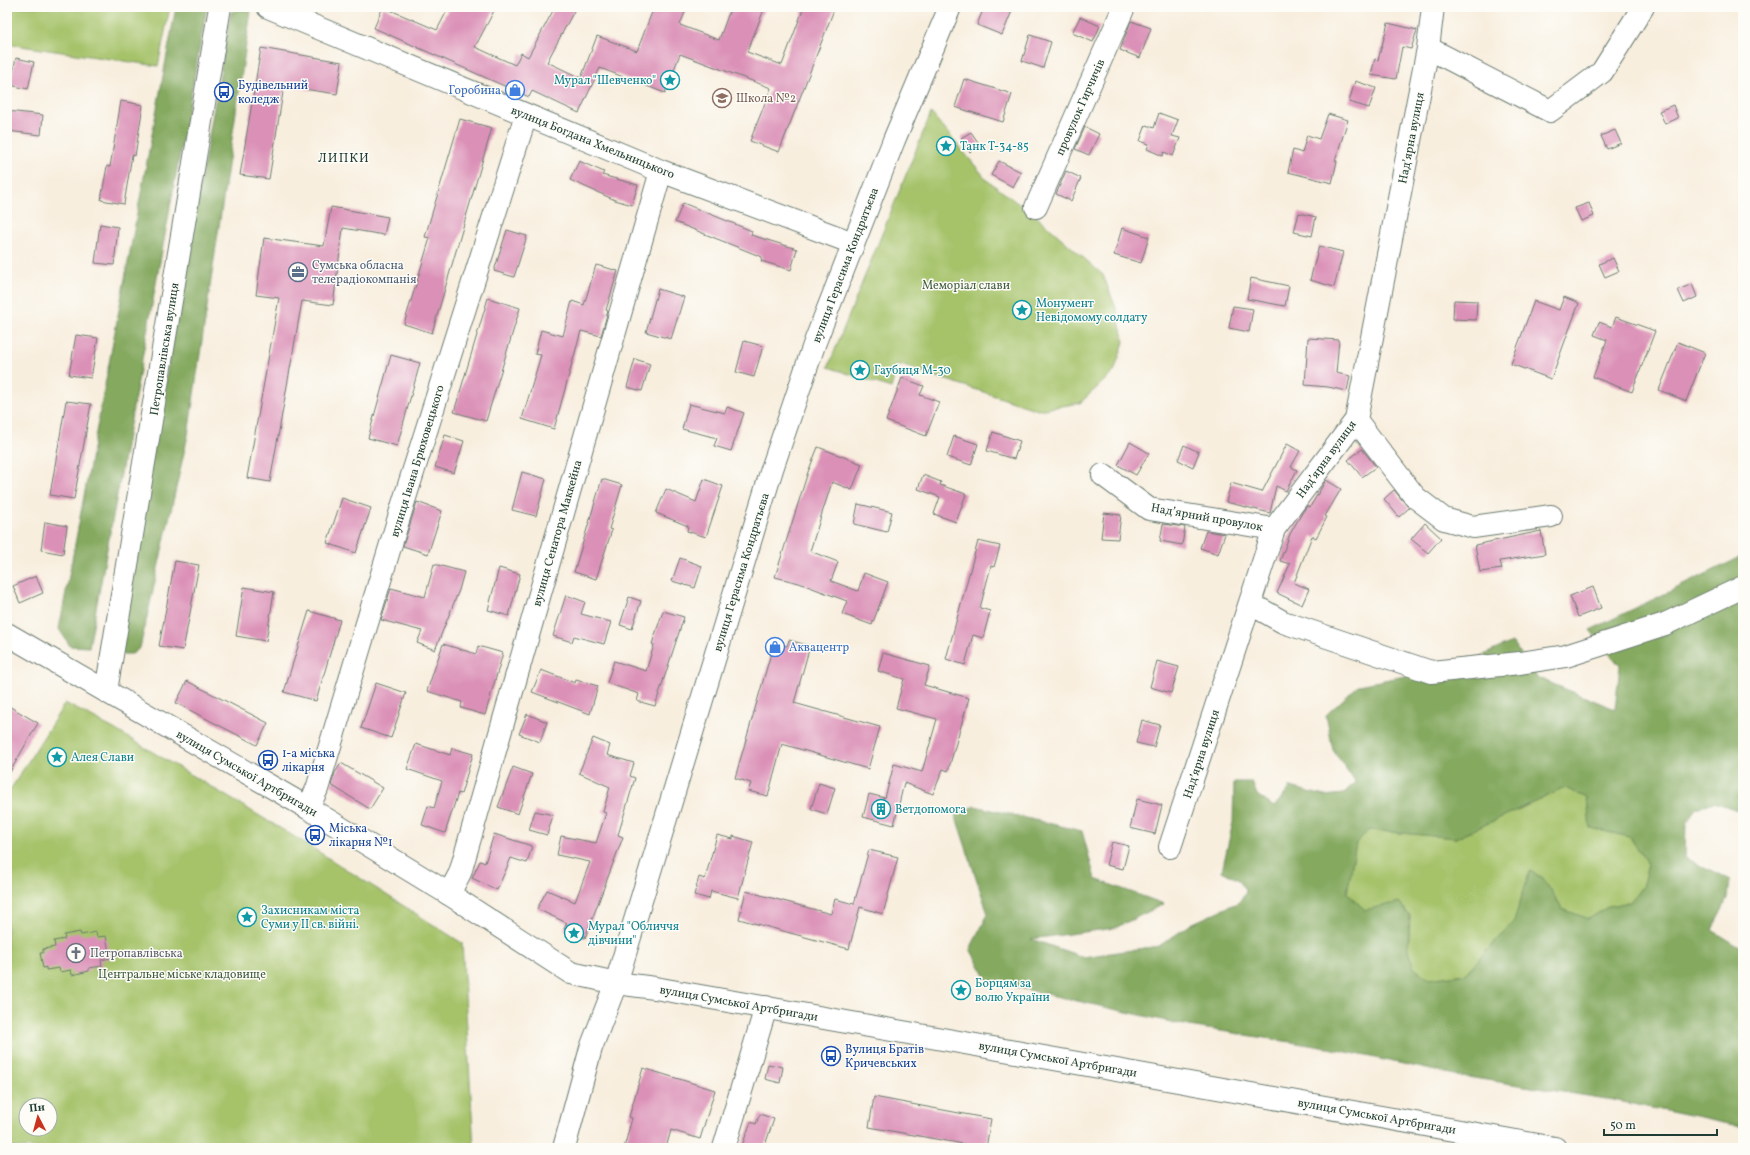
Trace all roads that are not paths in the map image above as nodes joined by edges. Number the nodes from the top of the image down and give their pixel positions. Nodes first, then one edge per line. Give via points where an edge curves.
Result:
1 (220, 7) edge
2 (268, 7) edge
3 (950, 7) edge
4 (1124, 7) edge
5 (1433, 7) edge
6 (1643, 7) edge
7 (1428, 48) junction
8 (526, 115) junction
9 (661, 170) junction
10 (1036, 207) dead end
11 (853, 243) junction
12 (1356, 420) junction
13 (1103, 475) dead end
14 (1551, 516) dead end
15 (1274, 529) junction
16 (1743, 587) edge
17 (1251, 604) junction
18 (7, 634) edge
19 (106, 691) junction
20 (308, 808) junction
21 (1170, 847) dead end
22 (449, 894) junction
23 (616, 983) junction
24 (766, 1007) junction
25 (564, 1148) edge
26 (724, 1148) edge
27 (1555, 1148) edge

1 - 19 street, Петропавлівська вулиця
2 - 8 street, вулиця Богдана Хмельницького
3 - 11 street, вулиця Герасима Кондратьєва
4 - 10 street, провулок Гирчичів
5 - 7 street, Надʼярна вулиця
6 - 7 street via 1602,72 1550,111
7 - 12 street, Надʼярна вулиця
8 - 9 street, вулиця Богдана Хмельницького
8 - 20 street, вулиця Івана Брюховецького via 403,504 317,789
9 - 11 street, вулиця Богдана Хмельницького
9 - 22 street, вулиця Сенатора Маккейна via 460,874
11 - 23 street, вулиця Герасима Кондратьєва via 814,342 772,469
12 - 14 street via 1414,497 1444,519 1473,527
12 - 15 street, Надʼярна вулиця
13 - 15 street, Надʼярний провулок via 1149,509
15 - 17 street, Надʼярна вулиця
16 - 17 street via 1665,624 1566,656 1431,672 1283,622
17 - 21 street, Надʼярна вулиця
18 - 19 street, вулиця Сумської Артбригади
19 - 20 street, вулиця Сумської Артбригади
20 - 22 street, вулиця Сумської Артбригади
22 - 23 street, вулиця Сумської Артбригади via 571,973
23 - 24 street, вулиця Сумської Артбригади
23 - 25 street, вулиця Герасима Кондратьєва via 591,1048
24 - 26 street
24 - 27 street, вулиця Сумської Артбригади

